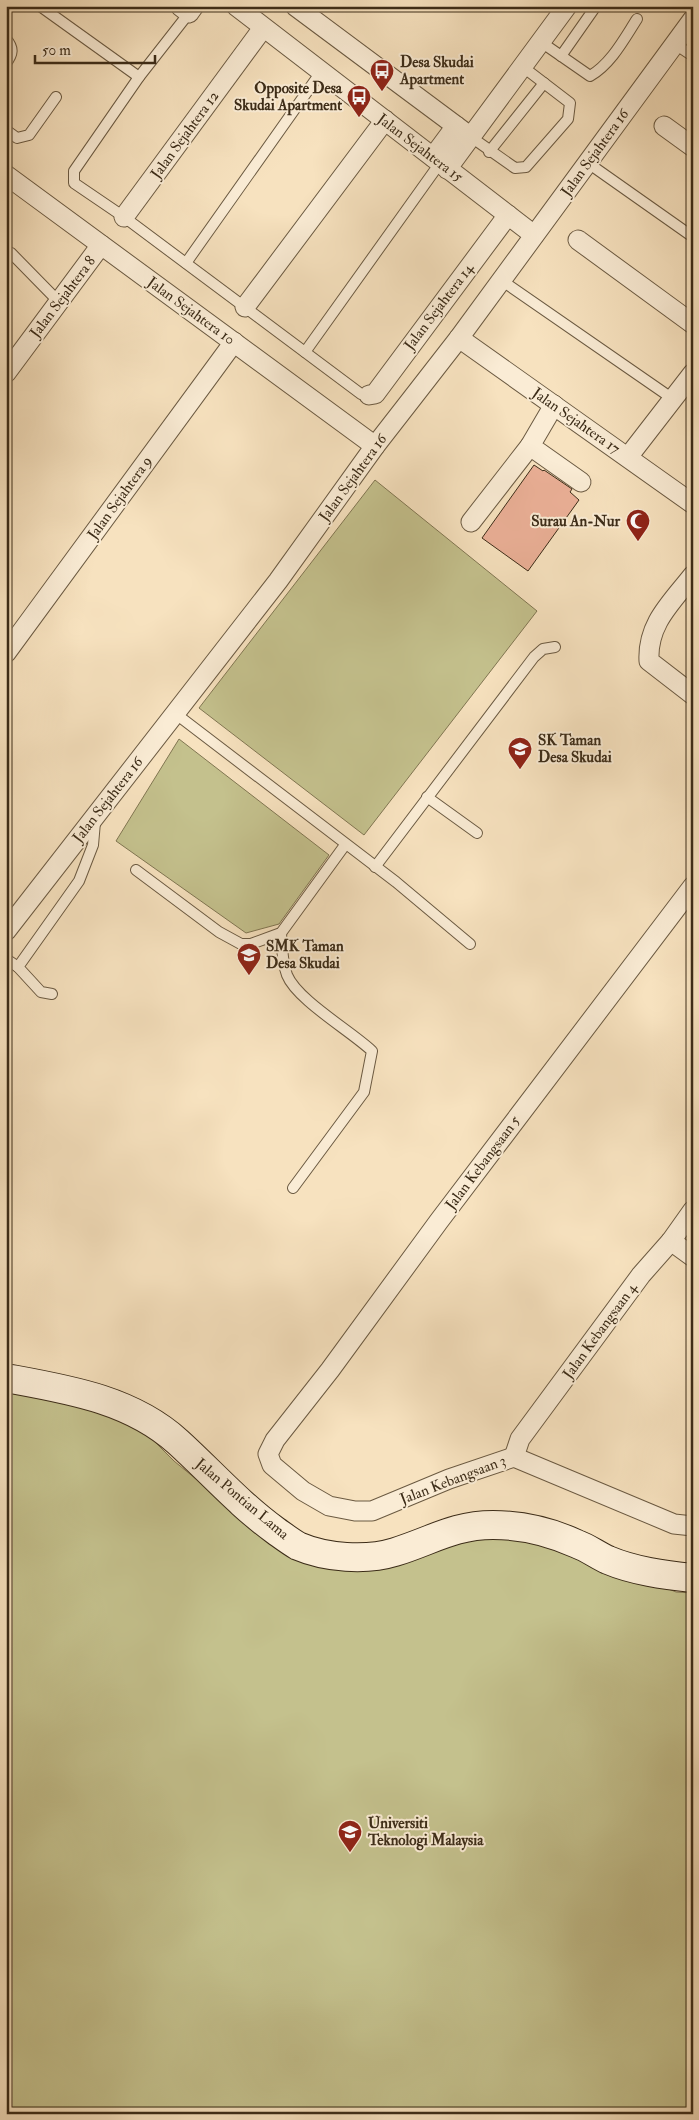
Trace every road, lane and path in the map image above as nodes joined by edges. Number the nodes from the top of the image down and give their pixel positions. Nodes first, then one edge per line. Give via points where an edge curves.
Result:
1 (40, 6) edge
2 (236, 6) edge
3 (295, 6) edge
4 (568, 6) edge
5 (596, 6) edge
6 (188, 9) edge
7 (693, 19) edge
8 (637, 20) dead end
9 (263, 28) junction
10 (6, 40) edge
11 (541, 42) junction
12 (675, 44) junction
13 (561, 56) junction
14 (693, 56) edge
15 (6, 62) edge
16 (522, 67) junction
17 (321, 72) junction
18 (139, 77) junction
19 (544, 83) junction
20 (56, 97) dead end
21 (385, 120) junction
22 (664, 126) dead end
23 (6, 130) edge
24 (463, 132) junction
25 (693, 148) edge
26 (489, 152) junction
27 (440, 163) junction
28 (588, 163) junction
29 (6, 175) edge
30 (508, 215) junction
31 (124, 217) junction
32 (534, 235) junction
33 (693, 237) edge
34 (578, 240) dead end
35 (101, 245) junction
36 (6, 251) edge
37 (186, 263) junction
38 (501, 280) junction
39 (59, 302) junction
40 (245, 307) junction
41 (693, 324) edge
42 (459, 338) junction
43 (234, 342) junction
44 (305, 352) junction
45 (693, 372) edge
46 (6, 373) edge
47 (368, 395) joint
48 (673, 399) junction
49 (554, 406) junction
50 (375, 446) junction
51 (530, 446) junction
52 (628, 457) junction
53 (581, 482) dead end
54 (693, 504) edge
55 (471, 522) dead end
56 (693, 575) edge
57 (555, 646) dead end
58 (6, 653) edge
59 (693, 695) edge
60 (176, 714) junction
61 (427, 797) junction
62 (95, 816) junction
63 (477, 833) dead end
64 (346, 845) junction
65 (375, 866) junction
66 (136, 870) dead end
67 (693, 886) edge
68 (6, 931) edge
69 (282, 933) junction
70 (470, 944) dead end
71 (6, 958) edge
72 (18, 966) junction
73 (52, 994) dead end
74 (293, 1188) dead end
75 (693, 1210) edge
76 (671, 1241) junction
77 (693, 1258) edge
78 (6, 1378) edge
79 (275, 1440) joint
80 (514, 1457) junction
81 (693, 1526) edge
82 (693, 1578) edge

1 - 18 lane
2 - 9 street, Jalan Sejahtera 15
3 - 24 street
4 - 11 street
5 - 13 lane
6 - 18 lane
7 - 12 street, Jalan Sejahtera 16
8 - 13 lane via 615,52 590,76
9 - 17 street, Jalan Sejahtera 15
9 - 31 street, Jalan Sejahtera 12
10 - 15 lane via 13,50
11 - 13 lane
11 - 16 street
12 - 14 lane
12 - 28 street, Jalan Sejahtera 16
16 - 19 lane
16 - 24 street
17 - 21 street, Jalan Sejahtera 15
17 - 37 lane
18 - 31 lane via 73,177 74,183
19 - 26 lane
19 - 26 lane via 570,103 568,119 526,167 515,168
20 - 23 lane via 29,135 17,138
21 - 27 street, Jalan Sejahtera 15
21 - 40 street
22 - 25 street
24 - 26 lane
24 - 27 street
27 - 30 street, Jalan Sejahtera 15
27 - 44 lane
28 - 32 street, Jalan Sejahtera 16
28 - 33 lane
29 - 35 street, Jalan Sejahtera 10
30 - 32 street, Jalan Sejahtera 15
30 - 47 street, Jalan Sejahtera 14 via 374,394
31 - 37 lane
32 - 38 street, Jalan Sejahtera 16
34 - 41 street
35 - 39 street, Jalan Sejahtera 8
35 - 43 street, Jalan Sejahtera 10
36 - 39 lane
37 - 40 lane
38 - 42 street, Jalan Sejahtera 16
38 - 48 lane
39 - 46 street, Jalan Sejahtera 8
40 - 44 lane
42 - 49 street, Jalan Sejahtera 17
42 - 50 street, Jalan Sejahtera 16
43 - 50 street, Jalan Sejahtera 10
43 - 58 street, Jalan Sejahtera 9
44 - 47 lane via 361,394
45 - 48 street
48 - 52 street
49 - 51 street
49 - 52 street, Jalan Sejahtera 17
50 - 60 street, Jalan Sejahtera 16 via 278,581
51 - 53 street
51 - 55 street
52 - 54 street, Jalan Sejahtera 17
56 - 59 street via 657,620 648,644 649,661
57 - 61 lane via 543,649 534,657
60 - 62 street, Jalan Sejahtera 16
60 - 64 lane
61 - 63 lane
61 - 65 lane
62 - 68 street, Jalan Sejahtera 16
62 - 72 lane via 92,845 79,881
64 - 65 lane
64 - 69 lane
65 - 70 lane
66 - 69 lane via 219,932 241,944 251,944
67 - 79 street, Jalan Kebangsaan 5
69 - 74 lane via 283,963 288,978 304,996 372,1051 364,1092
71 - 72 lane
72 - 73 lane via 41,992
75 - 76 street, Jalan Kebangsaan 4
76 - 77 street
76 - 80 street, Jalan Kebangsaan 4 via 641,1275 520,1439
78 - 82 street, Jalan Pontian Lama via 79,1391 124,1408 149,1422 177,1441 260,1519 298,1546 332,1555 364,1557 394,1552 458,1528 523,1526 577,1544 609,1560 656,1574
79 - 80 street, Jalan Kebangsaan 3 via 268,1454 272,1465 281,1474 329,1506 355,1511 372,1511 449,1479
80 - 81 street, Jalan Kebangsaan 3 via 674,1524

